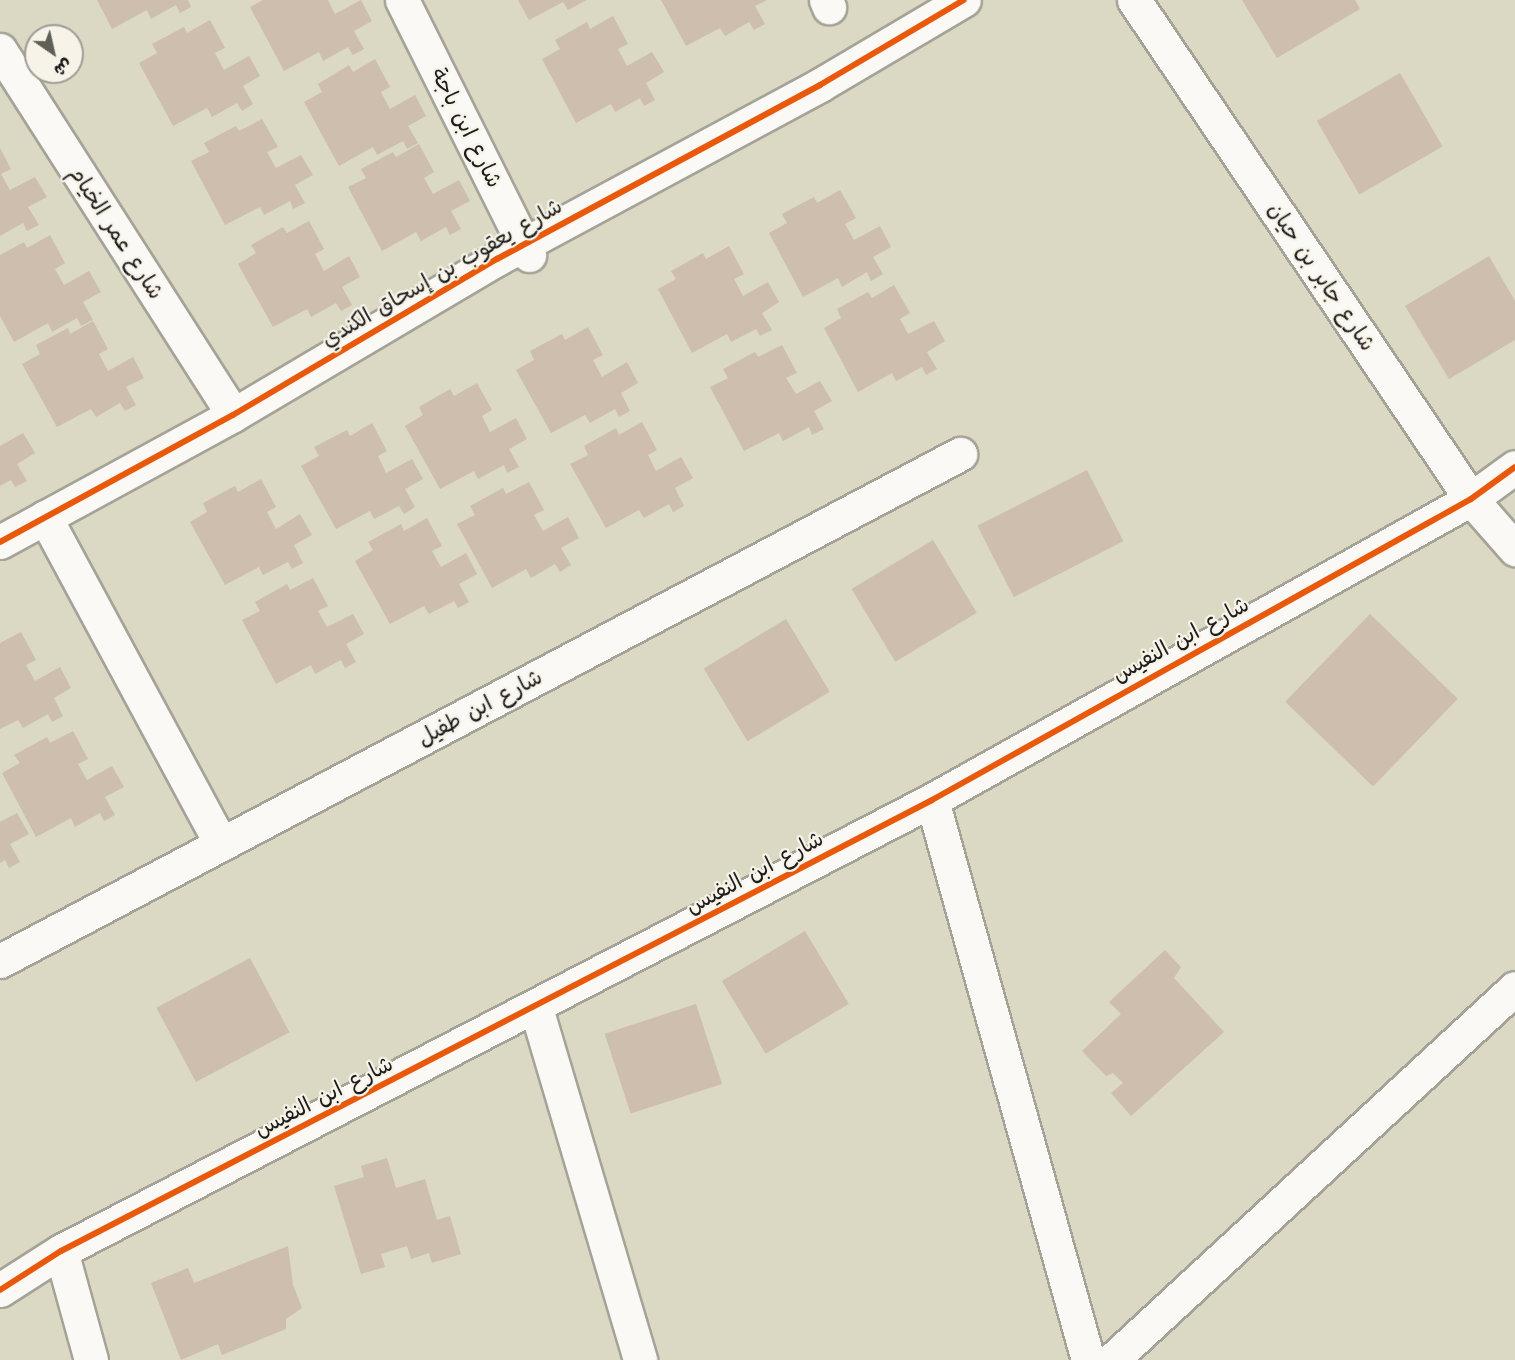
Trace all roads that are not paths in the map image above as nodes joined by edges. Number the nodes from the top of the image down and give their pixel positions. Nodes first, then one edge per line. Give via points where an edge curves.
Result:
1 (402, 0) edge
2 (964, 0) edge
3 (1134, 0) edge
4 (0, 50) edge
5 (527, 250) junction
6 (233, 415) junction
7 (960, 454) dead end
8 (1515, 466) edge
9 (1471, 499) junction
10 (45, 517) junction
11 (0, 542) edge
12 (1515, 549) edge
13 (932, 800) junction
14 (221, 844) junction
15 (0, 961) edge
16 (1515, 988) edge
17 (536, 1008) junction
18 (61, 1251) junction
19 (0, 1290) edge
20 (91, 1360) edge
21 (640, 1360) edge
22 (1088, 1360) edge
23 (1112, 1360) edge

1 - 5 street, شارع ابن باجة
2 - 5 street, شارع يعقوب بن إسحاق الكندي
3 - 9 street, شارع جابر بن حيان
4 - 6 street, شارع عمر الخيام
5 - 6 street, شارع يعقوب بن إسحاق الكندي
6 - 10 street, شارع يعقوب بن إسحاق الكندي
7 - 14 street, شارع ابن طفيل
8 - 9 street, شارع ابن النفيس
9 - 12 street, شارع جابر بن حيان
9 - 13 street, شارع ابن النفيس
10 - 11 street, شارع يعقوب بن إسحاق الكندي
10 - 14 street
13 - 17 street, شارع ابن النفيس
13 - 22 street
14 - 15 street, شارع ابن طفيل
16 - 23 street
17 - 18 street, شارع ابن النفيس
17 - 21 street
18 - 19 street, شارع ابن النفيس
18 - 20 street

